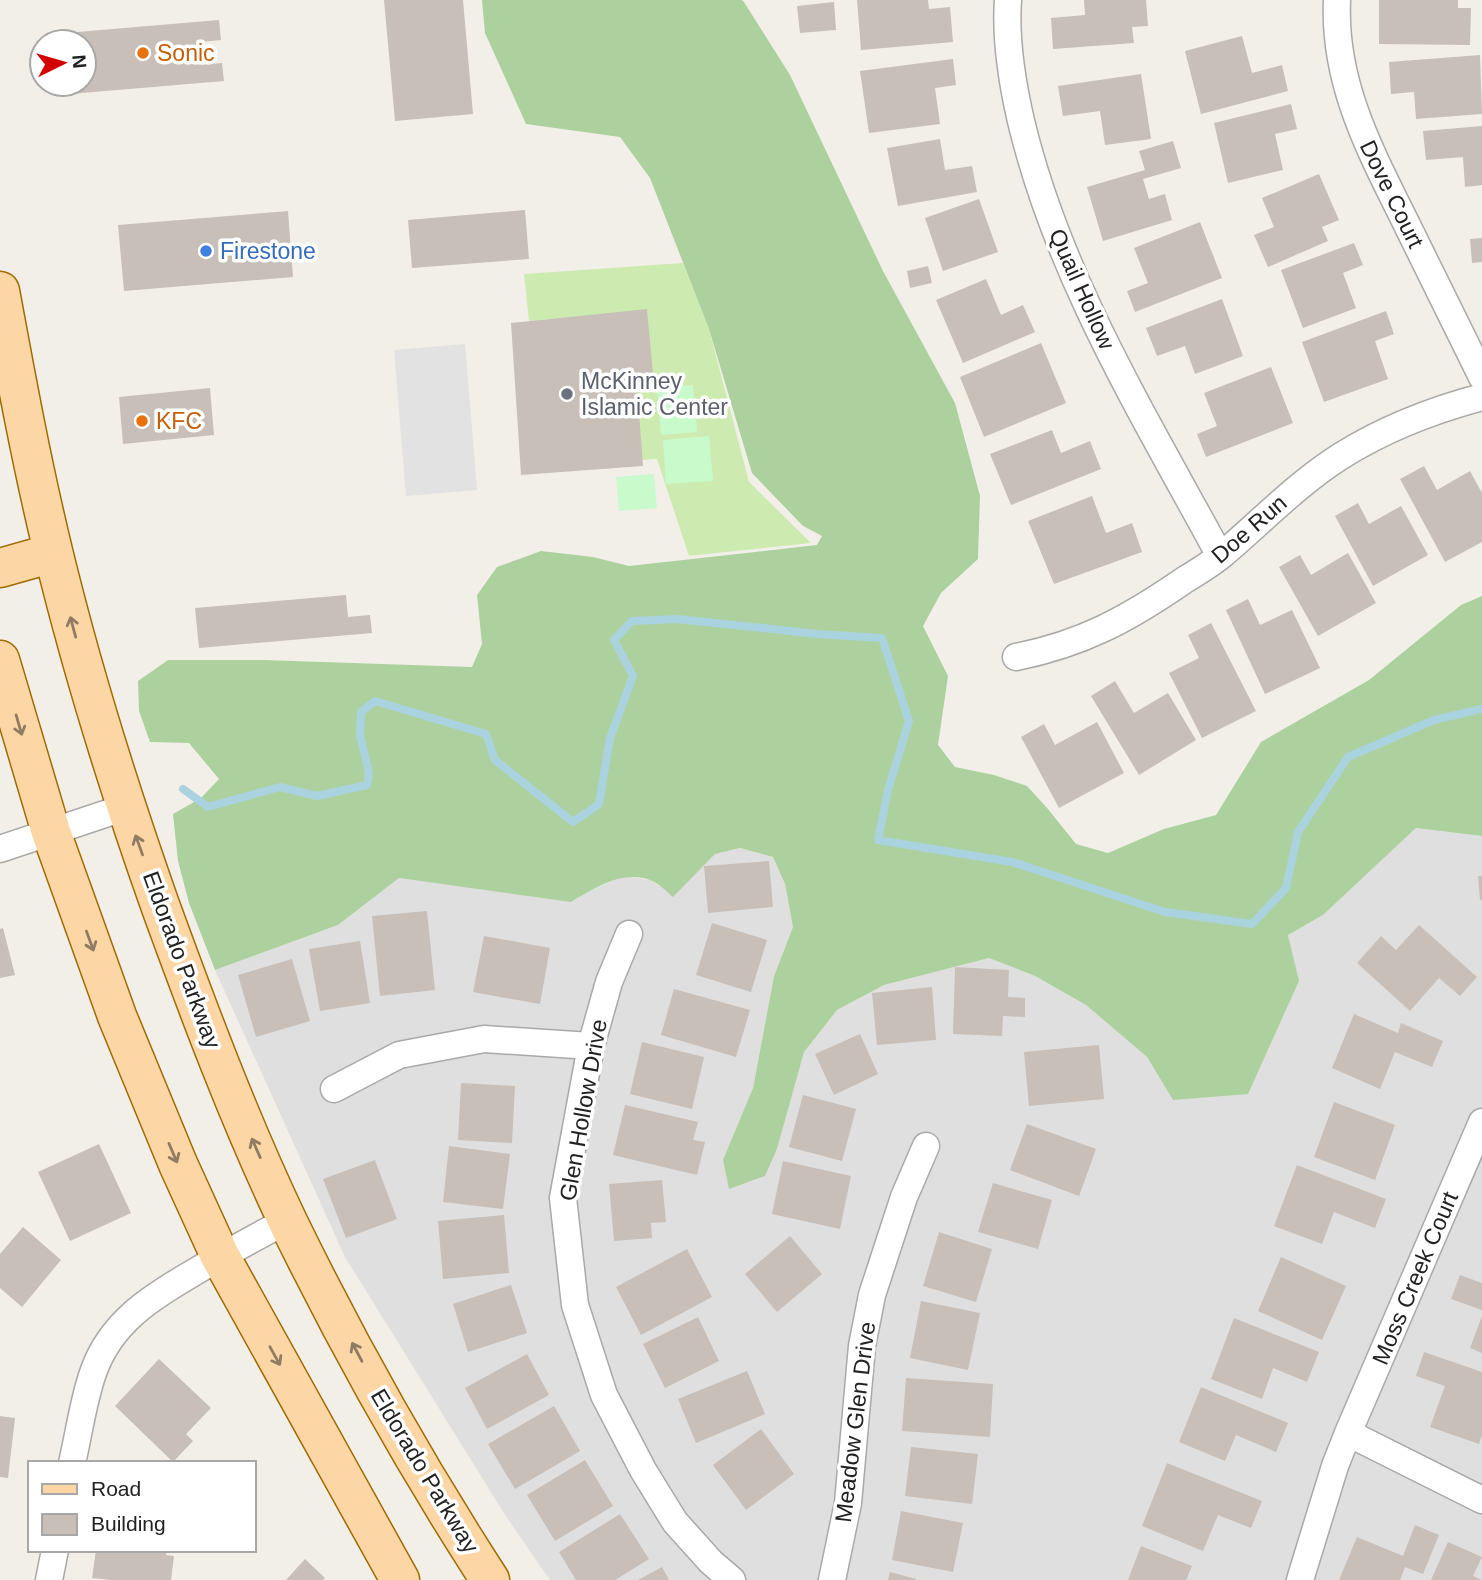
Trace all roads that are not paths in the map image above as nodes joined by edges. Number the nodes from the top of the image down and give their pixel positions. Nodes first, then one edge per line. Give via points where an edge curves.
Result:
1 (1008, 0) edge
2 (1337, 0) edge
3 (0, 291) edge
4 (1482, 377) edge
5 (1482, 397) edge
6 (54, 553) junction
7 (1220, 556) junction
8 (0, 568) edge
9 (1016, 657) dead end
10 (0, 660) edge
11 (125, 807) junction
12 (51, 832) junction
13 (0, 849) edge
14 (629, 934) dead end
15 (591, 1046) junction
16 (334, 1089) dead end
17 (1482, 1122) edge
18 (926, 1146) dead end
19 (288, 1220) junction
20 (220, 1256) junction
21 (1348, 1433) junction
22 (72, 1461) edge
23 (1482, 1500) edge
24 (55, 1552) edge
25 (49, 1580) edge
26 (400, 1580) edge
27 (491, 1580) edge
28 (732, 1580) edge
29 (832, 1580) edge
30 (1300, 1580) edge

1 - 7 street, Quail Hollow via 1016,98 1031,165 1052,222 1102,336
2 - 4 street, Dove Court via 1343,74 1361,131
3 - 6 main road, Eldorado Parkway
5 - 7 street, Doe Run via 1412,420 1341,456 1288,495
6 - 8 main road
11 -> 6 main road, Eldorado Parkway
7 - 9 street, Doe Run via 1115,624 1072,643
10 -> 12 main road
11 - 12 street
19 -> 11 main road, Eldorado Parkway via 202,1018
12 - 13 street
12 -> 20 main road via 146,1091
14 - 15 street, Glen Hollow Drive via 609,982
15 - 16 street via 484,1039 399,1055
15 - 28 street, Glen Hollow Drive via 563,1198 575,1305 604,1395 643,1470 675,1522
17 - 21 street, Moss Creek Court
18 - 29 street, Meadow Glen Drive via 904,1197 870,1308 862,1346 848,1503
19 - 20 street
27 -> 19 main road, Eldorado Parkway via 367,1372
20 - 22 street via 148,1300 110,1338 93,1373
20 -> 26 main road
21 - 23 street
21 - 30 street, Moss Creek Court
24 - 25 street

